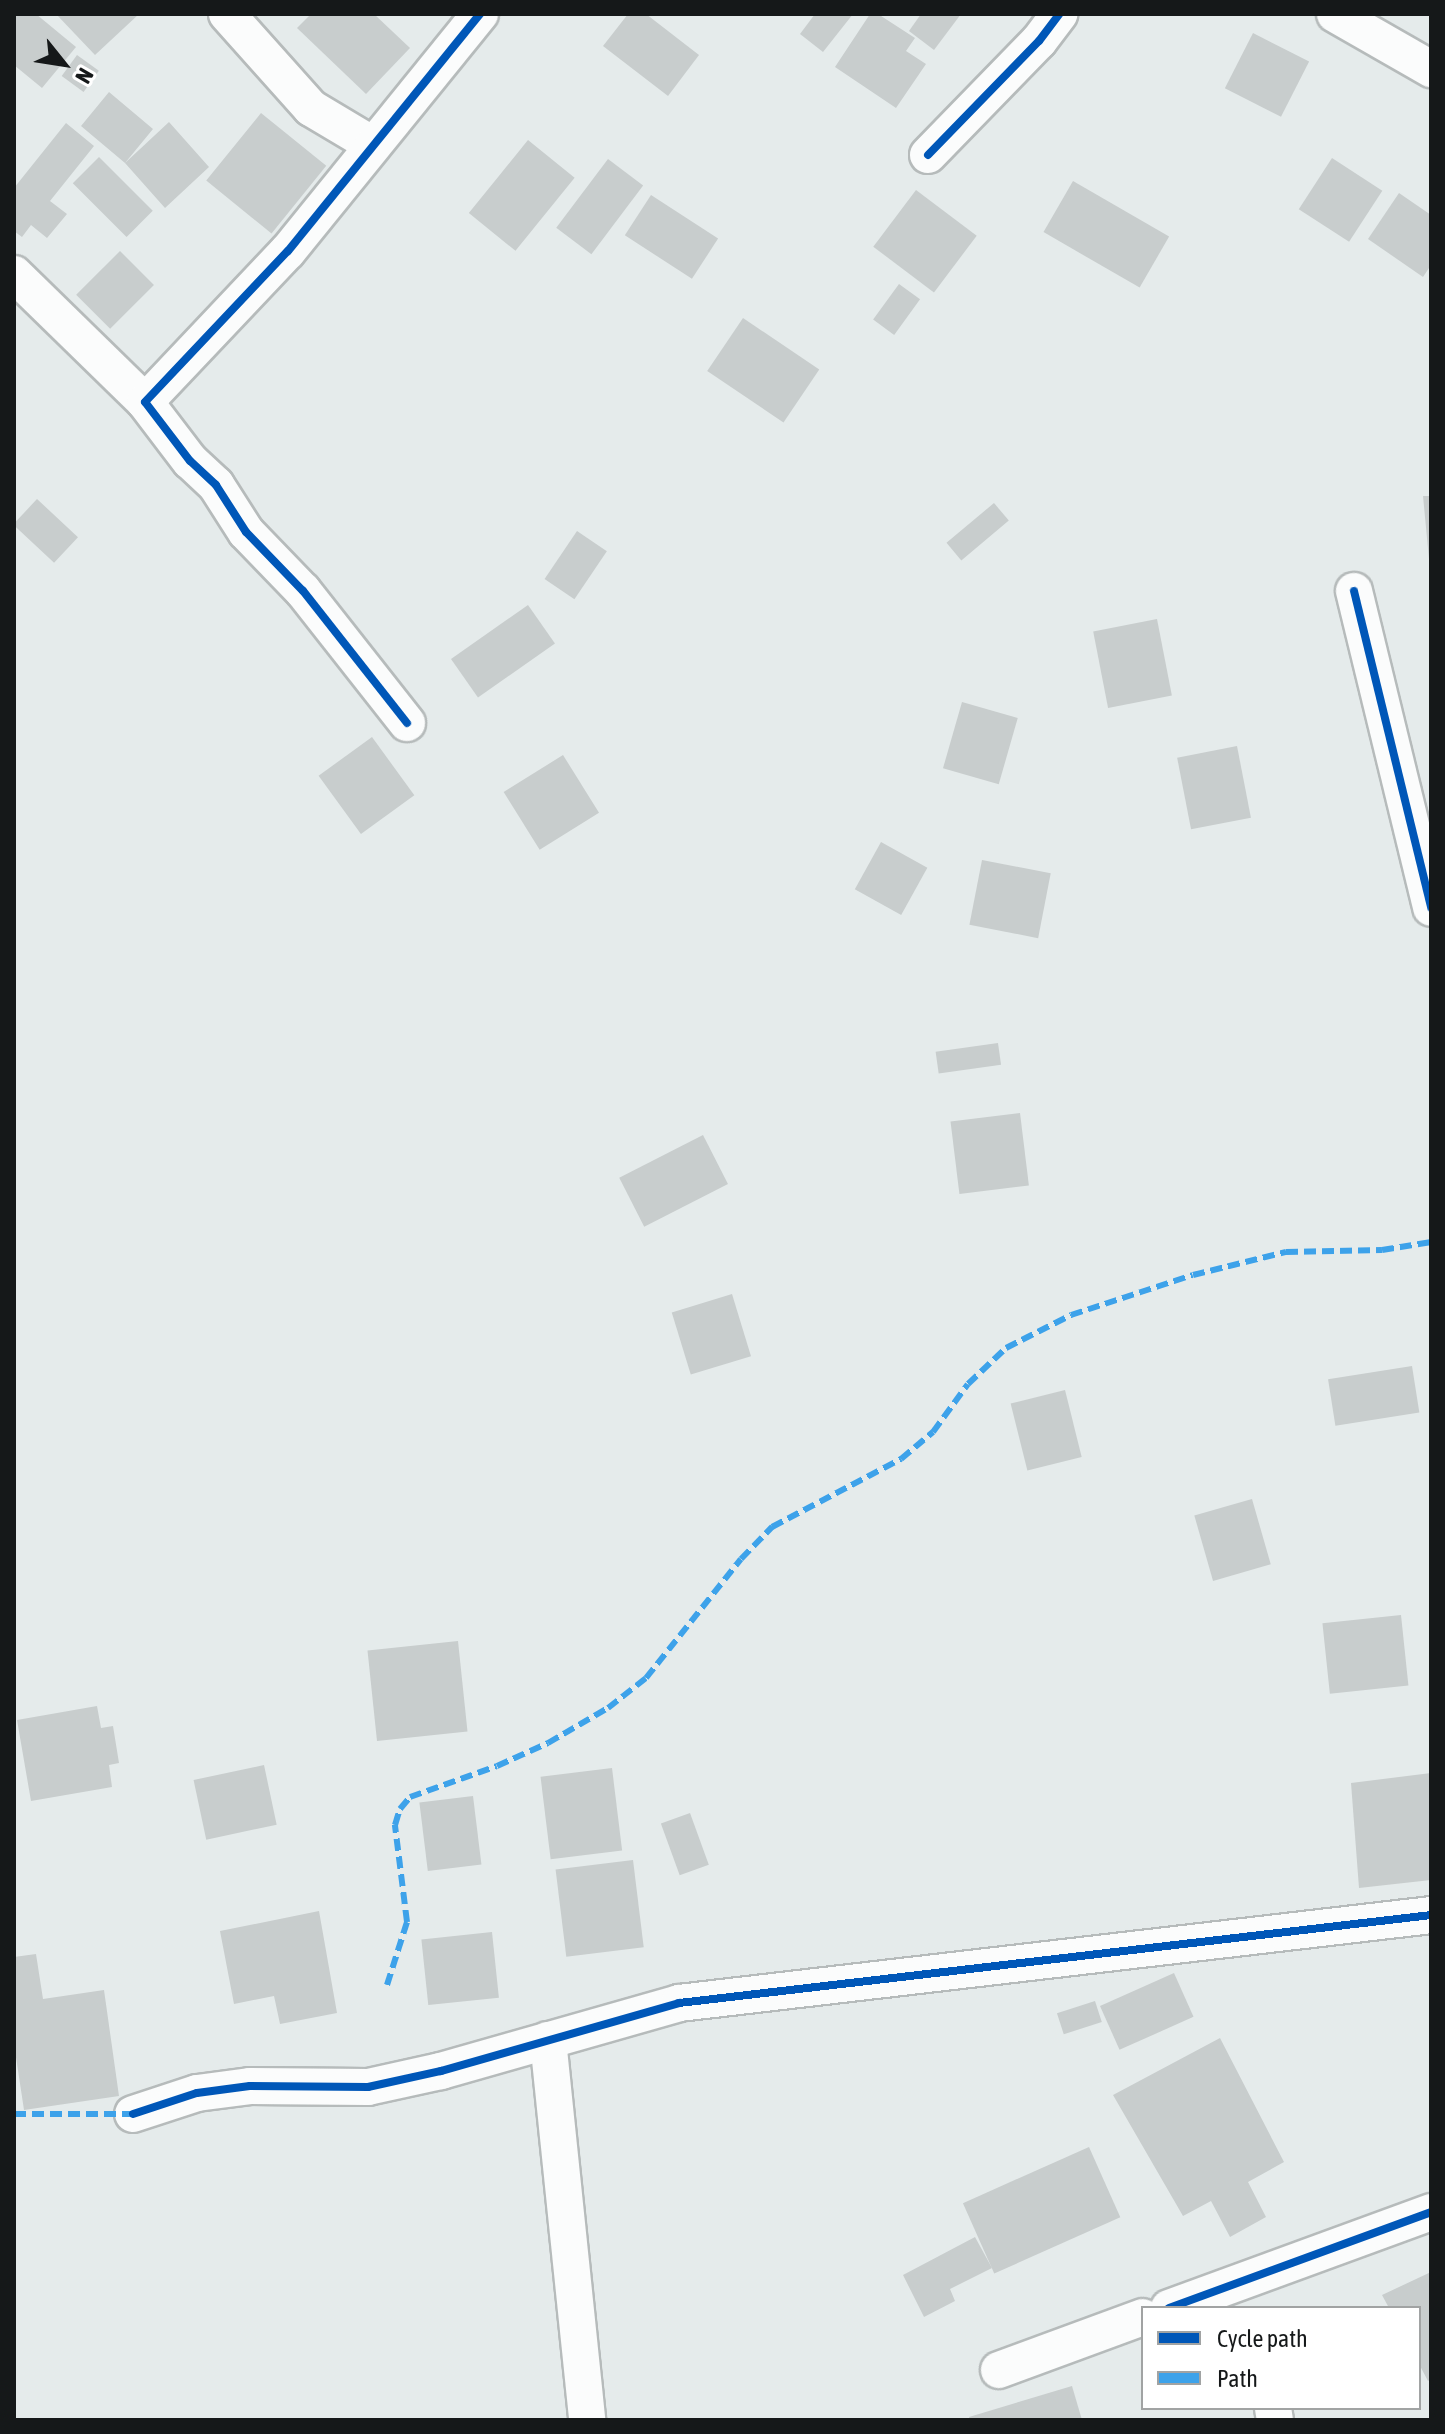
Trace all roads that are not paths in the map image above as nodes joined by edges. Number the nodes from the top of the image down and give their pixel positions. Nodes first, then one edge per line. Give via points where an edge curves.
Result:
1 (227, 14) edge
2 (480, 14) edge
3 (1059, 14) edge
4 (1335, 14) edge
5 (1431, 69) edge
6 (373, 145) junction
7 (928, 155) dead end
8 (14, 274) edge
9 (145, 402) junction
10 (1354, 591) dead end
11 (407, 723) dead end
12 (1431, 908) edge
13 (1431, 1915) edge
14 (548, 2040) junction
15 (133, 2114) dead end
16 (1431, 2212) edge
17 (1249, 2294) edge
18 (1180, 2306) edge
19 (1141, 2318) edge
20 (999, 2370) dead end
21 (587, 2420) edge

1 - 6 street via 311,108
2 - 6 street
3 - 7 street
4 - 5 street
6 - 9 street via 288,251
8 - 9 street
9 - 11 street
10 - 12 street
13 - 14 street via 679,2003
14 - 15 street via 368,2087 250,2086 197,2093
14 - 21 street
16 - 17 street
17 - 18 street
19 - 20 street

